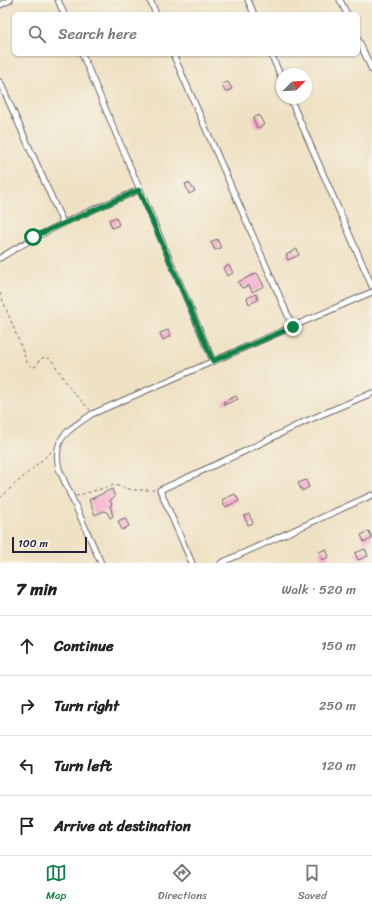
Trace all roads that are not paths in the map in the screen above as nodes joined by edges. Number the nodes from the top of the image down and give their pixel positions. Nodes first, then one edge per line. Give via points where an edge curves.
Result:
1 (8, 0) edge
2 (58, 0) edge
3 (150, 0) edge
4 (248, 0) edge
5 (340, 0) edge
6 (0, 5) edge
7 (63, 12) edge
8 (155, 12) edge
9 (253, 12) edge
10 (346, 12) edge
11 (360, 43) edge
12 (83, 56) edge
13 (174, 56) edge
14 (272, 56) edge
15 (277, 68) edge
16 (372, 70) edge
17 (0, 82) edge
18 (293, 104) edge
19 (139, 190) junction
20 (63, 223) junction
21 (0, 258) edge
22 (372, 286) edge
23 (372, 292) edge
24 (293, 327) junction
25 (213, 361) junction
26 (372, 393) edge
27 (372, 495) edge
28 (101, 563) edge
29 (192, 563) edge
30 (221, 563) edge

1 - 6 street
2 - 7 street
3 - 8 street
4 - 9 street
5 - 10 street
11 - 16 street
12 - 19 street
13 - 24 street
14 - 15 street
17 - 20 street
18 - 22 street
19 - 20 street
19 - 25 street
20 - 21 street via 33,237
23 - 24 street
24 - 25 street
25 - 28 street via 92,414 64,435 57,446 59,469
26 - 29 street via 160,490
27 - 30 street

